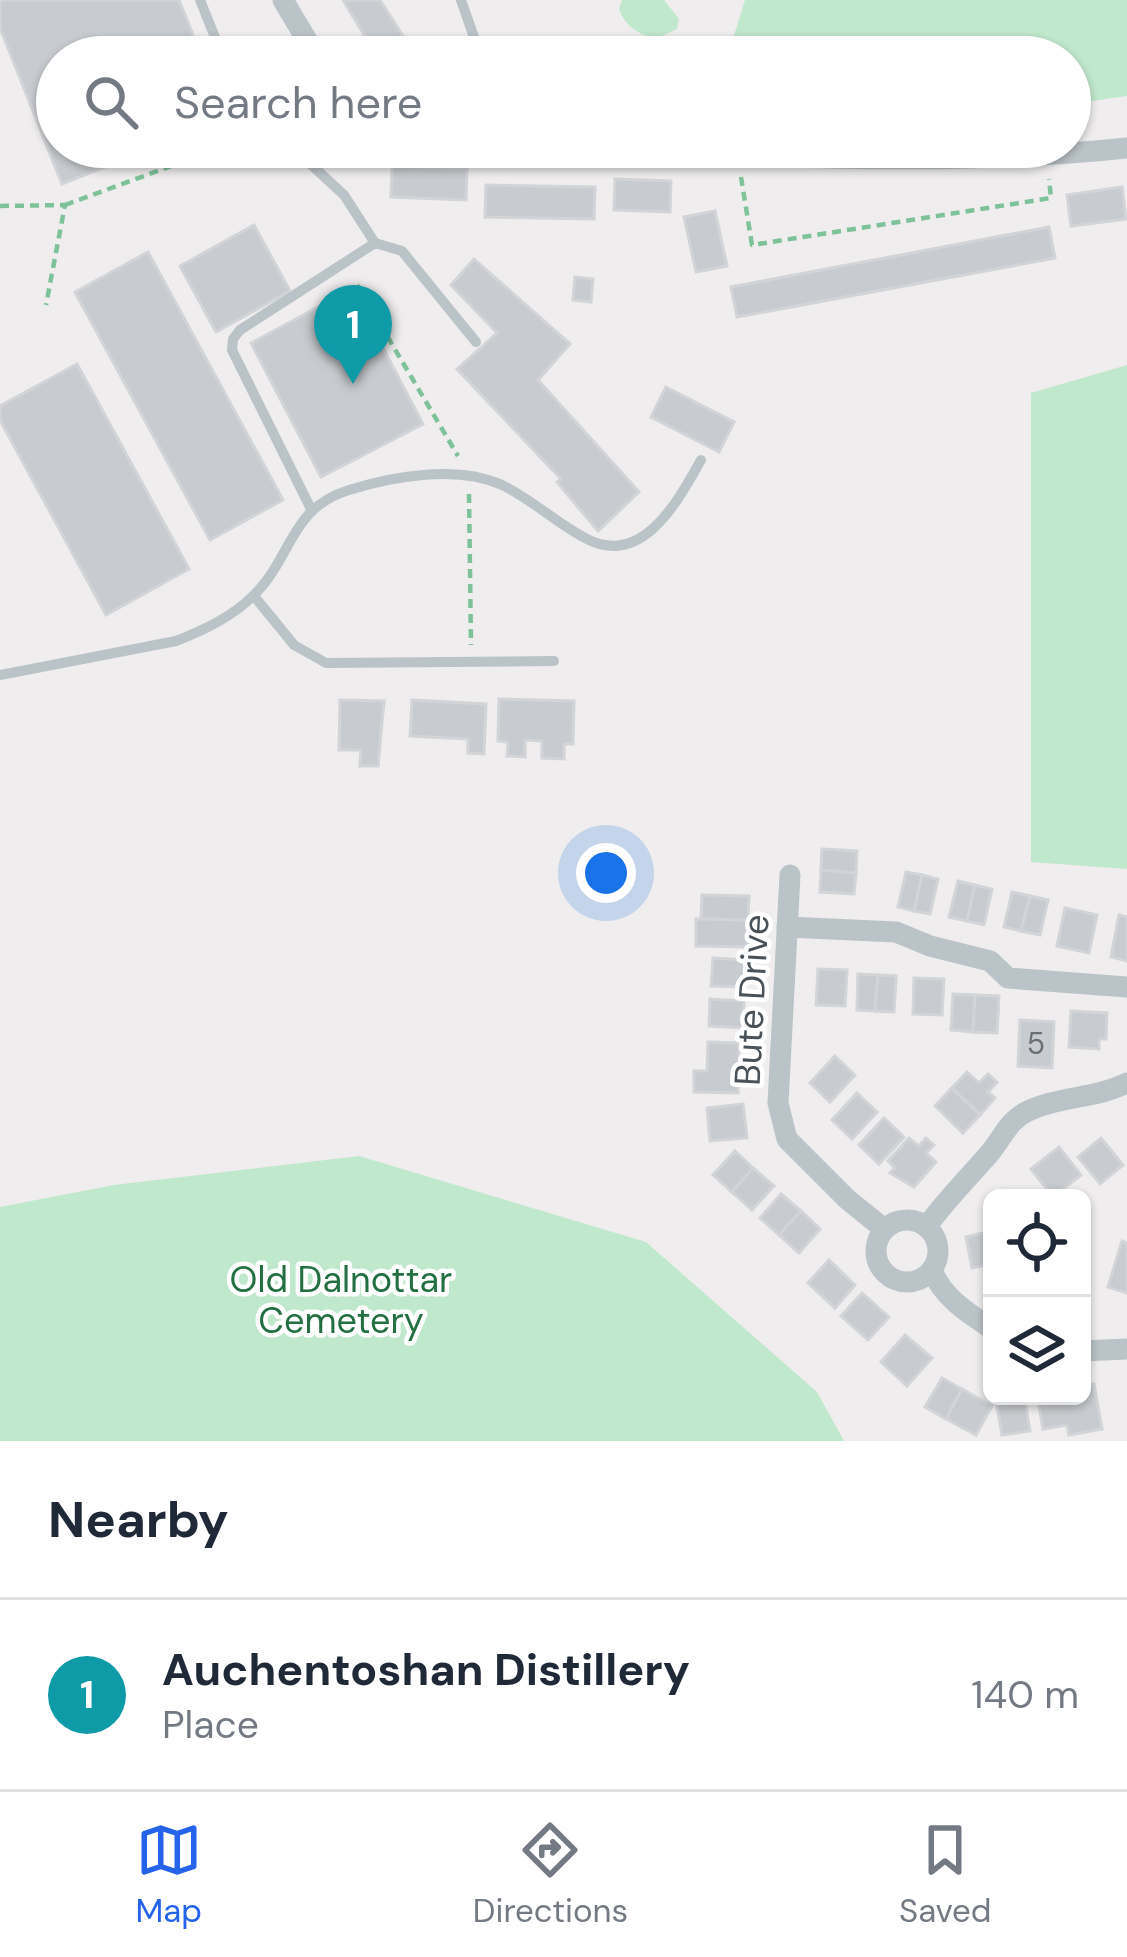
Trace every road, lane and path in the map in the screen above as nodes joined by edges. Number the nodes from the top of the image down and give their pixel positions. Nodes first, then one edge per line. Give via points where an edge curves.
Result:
1 (200, 0) edge
2 (283, 0) edge
3 (461, 0) edge
4 (215, 36) edge
5 (304, 36) edge
6 (474, 36) edge
7 (1127, 148) edge
8 (1091, 151) edge
9 (166, 168) edge
10 (315, 168) edge
11 (739, 168) edge
12 (1047, 168) edge
13 (64, 205) junction
14 (0, 206) edge
15 (375, 243) junction
16 (46, 304) dead end
17 (476, 341) dead end
18 (701, 460) dead end
19 (310, 507) junction
20 (254, 596) junction
21 (554, 661) dead end
22 (0, 675) edge
23 (790, 875) dead end
24 (787, 927) junction
25 (1127, 987) edge
26 (1127, 1083) edge
27 (927, 1226) junction
28 (884, 1229) junction
29 (932, 1270) junction
30 (983, 1322) edge
31 (1127, 1349) edge
32 (1091, 1351) edge

1 - 4 lane
2 - 5 street
3 - 6 lane
7 - 8 street
9 - 13 path
10 - 15 lane
11 - 12 path via 752,245 1052,198
13 - 14 path
13 - 16 path
15 - 17 lane via 402,251
15 - 19 lane via 233,339
18 - 19 lane via 648,535 624,543 591,542 501,484 469,475 393,480
19 - 20 lane
20 - 21 lane via 294,645 326,664
20 - 22 lane via 176,641
23 - 24 street, Bute Drive
24 - 25 street via 896,932 990,961 1008,978
24 - 28 street, Bute Drive via 778,1103 787,1139
26 - 27 street via 1024,1112
27 - 28 street via 910,1220
27 - 29 street via 938,1242
28 - 29 street via 876,1258 886,1275 905,1282
29 - 30 street via 938,1286
31 - 32 street

